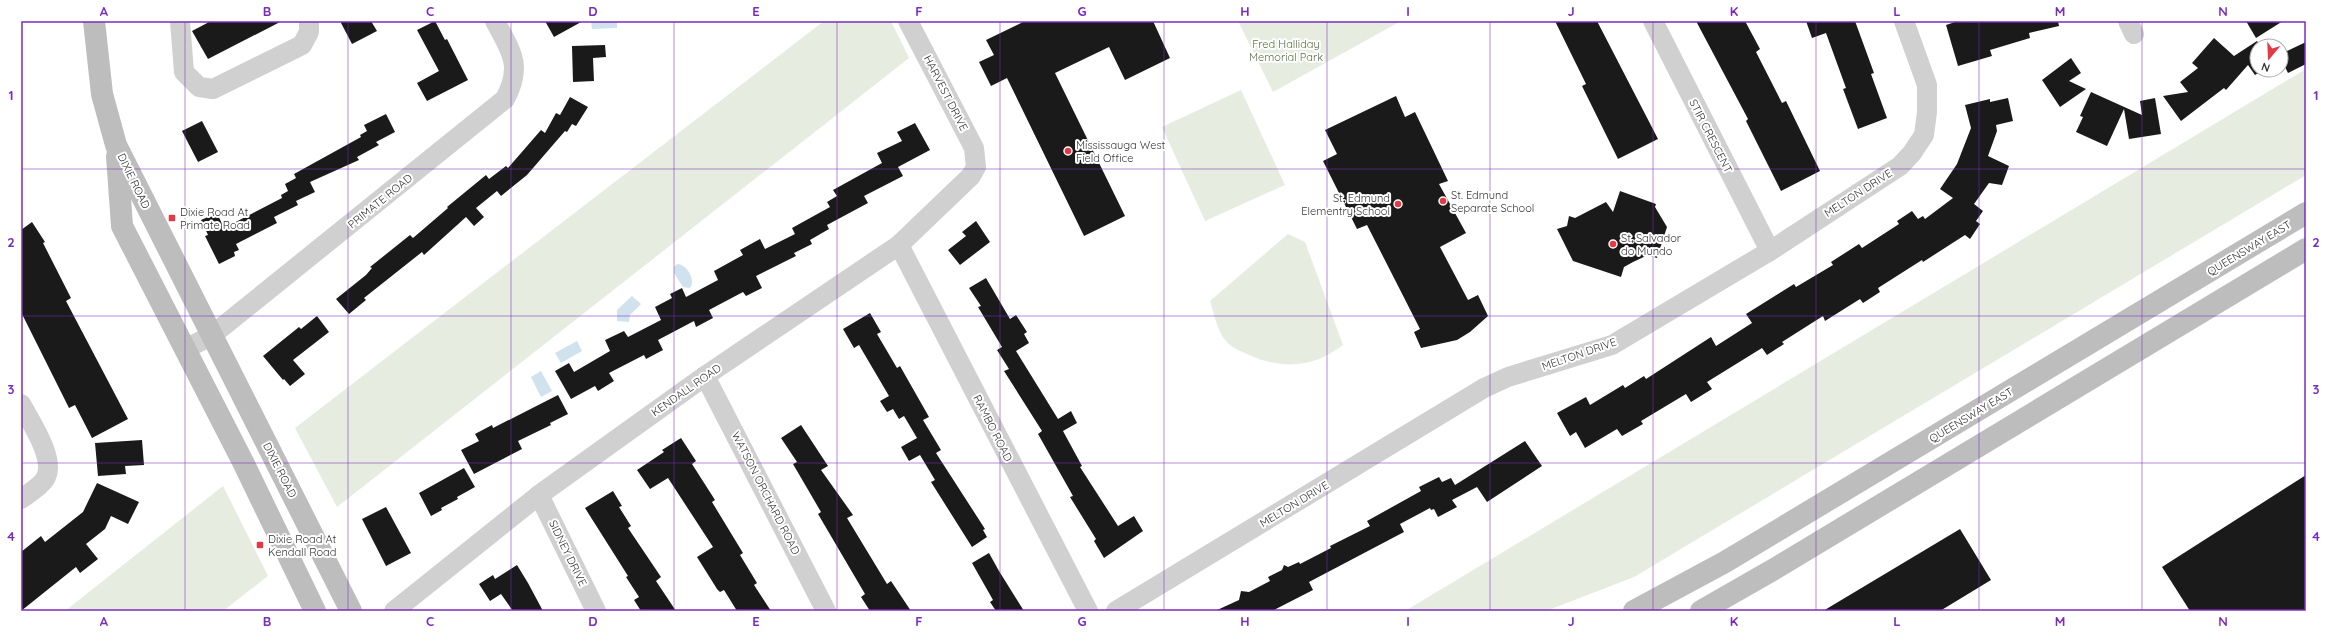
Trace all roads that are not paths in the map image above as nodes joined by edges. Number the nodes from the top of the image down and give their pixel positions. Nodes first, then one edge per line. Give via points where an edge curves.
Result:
1 (94, 21) edge
2 (180, 21) edge
3 (309, 21) edge
4 (496, 21) edge
5 (908, 21) edge
6 (1653, 21) edge
7 (1904, 21) edge
8 (116, 145) junction
9 (976, 167) joint
10 (2306, 214) edge
11 (899, 245) junction
12 (2306, 249) edge
13 (1770, 251) junction
14 (211, 336) junction
15 (185, 349) junction
16 (705, 376) junction
17 (21, 404) edge
18 (539, 495) junction
19 (21, 499) edge
20 (315, 611) edge
21 (351, 611) edge
22 (394, 611) edge
23 (596, 611) edge
24 (826, 611) edge
25 (1088, 611) edge
26 (1116, 611) edge
27 (1634, 611) edge
28 (1701, 611) edge

1 - 8 main road via 102,94
2 - 3 street via 184,72 199,86 213,89 302,44 309,32
4 - 14 street, PRIMATE ROAD via 511,52 514,69 514,80 505,99
5 - 9 street, HARVEST DRIVE via 974,148
6 - 13 street, STIR CRESCENT
7 - 13 street, MELTON DRIVE via 1927,85 1924,135 1900,166
8 - 14 main road, DIXIE ROAD
8 - 15 main road, DIXIE ROAD via 122,226
9 - 11 street, KENDALL ROAD via 971,176
10 - 27 main road, QUEENSWAY EAST via 1725,562
11 - 16 street, KENDALL ROAD
11 - 25 street, RAMBO ROAD
12 - 28 main road
13 - 26 street, MELTON DRIVE via 1612,345 1508,377 1484,388
14 - 15 street, PRIMATE ROAD
14 - 21 main road, DIXIE ROAD
15 - 20 main road, DIXIE ROAD
16 - 18 street, KENDALL ROAD
16 - 24 street, WATSON ORCHARD ROAD
17 - 19 street via 44,448 48,465 45,479
18 - 22 street, KENDALL ROAD
18 - 23 street, SIDNEY DRIVE

